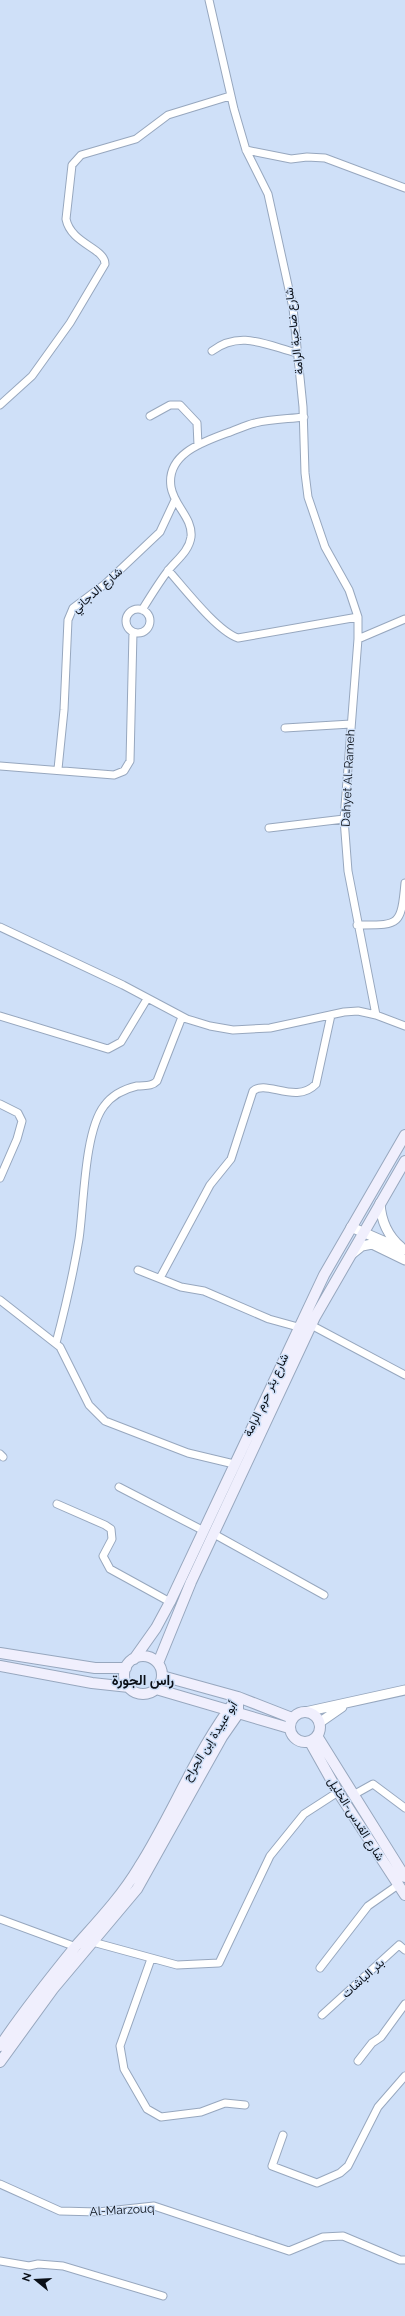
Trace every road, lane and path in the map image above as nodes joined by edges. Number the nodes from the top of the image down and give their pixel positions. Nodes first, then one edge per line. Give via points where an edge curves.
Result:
1 (209, 0) edge
2 (230, 96) junction
3 (246, 150) junction
4 (405, 188) edge
5 (212, 351) dead end
6 (297, 353) junction
7 (0, 405) edge
8 (150, 416) dead end
9 (304, 417) junction
10 (198, 445) junction
11 (175, 500) junction
12 (168, 570) junction
13 (142, 610) junction
14 (358, 617) junction
15 (405, 619) edge
16 (133, 632) junction
17 (358, 638) junction
18 (351, 724) junction
19 (285, 728) dead end
20 (0, 766) edge
21 (58, 769) junction
22 (344, 819) junction
23 (269, 828) dead end
24 (405, 883) edge
25 (357, 925) junction
26 (0, 928) edge
27 (147, 999) junction
28 (331, 1015) junction
29 (376, 1015) junction
30 (0, 1016) edge
31 (182, 1017) junction
32 (405, 1026) edge
33 (0, 1104) edge
34 (405, 1135) edge
35 (405, 1161) edge
36 (0, 1178) edge
37 (380, 1203) junction
38 (351, 1227) junction
39 (362, 1232) junction
40 (367, 1244) junction
41 (404, 1251) edge
42 (348, 1258) junction
43 (405, 1260) edge
44 (138, 1270) dead end
45 (160, 1278) junction
46 (0, 1300) edge
47 (312, 1325) junction
48 (298, 1327) junction
49 (56, 1344) junction
50 (405, 1375) edge
51 (234, 1464) junction
52 (119, 1487) dead end
53 (57, 1504) dead end
54 (204, 1531) junction
55 (214, 1534) junction
56 (324, 1595) dead end
57 (170, 1602) junction
58 (0, 1653) edge
59 (134, 1659) junction
60 (158, 1663) junction
61 (0, 1666) edge
62 (126, 1668) junction
63 (162, 1676) junction
64 (129, 1687) junction
65 (156, 1689) junction
66 (404, 1691) edge
67 (238, 1697) junction
68 (362, 1699) junction
69 (227, 1710) junction
70 (305, 1712) junction
71 (238, 1714) junction
72 (292, 1718) junction
73 (320, 1723) junction
74 (289, 1728) junction
75 (314, 1739) junction
76 (338, 1792) junction
77 (355, 1794) junction
78 (405, 1808) edge
79 (405, 1877) edge
80 (398, 1885) junction
81 (405, 1895) edge
82 (0, 1919) edge
83 (84, 1943) junction
84 (405, 1950) edge
85 (151, 1959) junction
86 (320, 1968) dead end
87 (405, 2004) edge
88 (322, 2015) dead end
89 (0, 2046) edge
90 (358, 2061) dead end
91 (0, 2062) edge
92 (405, 2076) edge
93 (245, 2105) dead end
94 (282, 2135) dead end
95 (0, 2184) edge
96 (405, 2260) edge
97 (0, 2261) edge
98 (163, 2296) dead end

1 - 2 street, شارع ضاحية الرامة
2 - 3 street, شارع ضاحية الرامة
2 - 7 street via 168,115 136,139 75,159 71,172 66,219 77,238 102,255 105,264 70,323 32,376
3 - 4 street via 291,159 307,157 331,160
3 - 6 street, شارع ضاحية الرامة via 268,194 293,308
5 - 6 street via 223,343 242,339
6 - 9 street, شارع ضاحية الرامة
8 - 10 street via 170,405 180,405 197,423
9 - 10 street via 255,423
9 - 14 street, شارع ضاحية الرامة via 308,497 325,547 349,590
10 - 11 street via 180,458 173,470 171,487
11 - 12 street via 189,522 191,537 186,551
11 - 21 street, شارع الدجاني via 160,532 105,584 70,611
12 - 13 street
12 - 14 street via 215,621 229,634 238,638
13 - 16 street via 134,610 127,619 127,627
13 - 16 street via 150,618 150,626 144,632
14 - 17 street, شارع ضاحية الرامة
15 - 17 street
16 - 21 street via 132,724 128,767 122,773 114,775
17 - 18 street, Dahyet Al-Rameh
18 - 19 street
18 - 22 street, Dahyet Al-Rameh
20 - 21 street
22 - 23 street
22 - 25 street, Dahyet Al-Rameh via 348,871
24 - 25 street via 402,912 397,920 386,925
25 - 29 street, Dahyet Al-Rameh
26 - 27 street via 124,985
27 - 30 street via 121,1042 108,1049
27 - 31 street
28 - 29 street via 358,1011
28 - 31 street via 270,1028 233,1030
28 - 45 street via 316,1084 299,1093 260,1088 254,1091 231,1159 210,1185
29 - 32 street
31 - 49 street via 157,1081 152,1085 132,1087 117,1094 103,1107 97,1120 85,1173 79,1238
33 - 36 street via 18,1113 22,1121
34 - 38 main road, شارع بئر حرم الرامة
35 - 37 main road, شارع بئر حرم الرامة
37 - 39 main road, شارع بئر حرم الرامة
37 - 41 street via 380,1215 388,1231
38 - 39 street
38 - 48 main road, شارع بئر حرم الرامة
39 - 40 street
39 - 41 street
39 - 42 main road, شارع بئر حرم الرامة
40 - 42 street
40 - 43 street
42 - 47 main road, شارع بئر حرم الرامة
44 - 45 street
45 - 48 street via 186,1288 204,1291 269,1319
46 - 49 street
47 - 50 street
47 - 55 main road, شارع بئر حرم الرامة
48 - 51 main road, شارع بئر حرم الرامة
49 - 51 street via 64,1352 90,1405 105,1421 188,1453
51 - 54 main road, شارع بئر حرم الرامة
52 - 54 street
53 - 57 street via 111,1530 112,1539 103,1556 110,1570
54 - 57 main road, شارع بئر حرم الرامة
55 - 56 street
55 - 60 main road, شارع بئر حرم الرامة
57 - 59 main road, شارع بئر حرم الرامة via 156,1628
58 - 62 main road via 87,1667
59 - 60 main road via 147,1657
59 - 62 main road
60 - 63 main road
61 - 64 main road
62 - 64 main road via 125,1678
63 - 65 main road
63 - 67 main road
64 - 65 main road via 145,1694
65 - 69 main road
66 - 68 street
67 - 69 main road, أبو عبيدة إبن الجراح
67 - 71 main road, أبو عبيدة إبن الجراح
67 - 72 main road
68 - 70 street
68 - 73 street via 339,1708
69 - 71 main road
69 - 83 main road, أبو عبيدة إبن الجراح via 187,1777 140,1866
70 - 72 main road
70 - 73 main road via 314,1715
71 - 74 main road
71 - 83 main road, أبو عبيدة إبن الجراح via 222,1737 137,1889
72 - 74 main road
73 - 75 main road
74 - 75 main road via 296,1740
75 - 76 main road, شارع القدس-الخليل
75 - 77 main road, شارع القدس-الخليل
76 - 80 main road, شارع القدس-الخليل
76 - 85 street via 304,1814 270,1856 219,1963 177,1965
77 - 78 street via 373,1784
77 - 79 main road, شارع القدس-الخليل
80 - 81 main road, شارع القدس-الخليل
80 - 86 street via 368,1906
82 - 83 street
83 - 85 street
83 - 89 main road, أبو عبيدة إبن الجراح
83 - 91 main road, أبو عبيدة إبن الجراح
84 - 88 street, بئر الباشات via 399,1945
85 - 93 street via 120,2046 124,2069 146,2109 161,2117 201,2112 225,2103
87 - 90 street via 381,2037
92 - 94 street via 378,2107 346,2168 333,2177 317,2183 272,2166
95 - 96 street, Al-Marzouq via 60,2211 98,2212 154,2206 289,2251 323,2237 342,2236
97 - 98 street via 29,2266 63,2266

